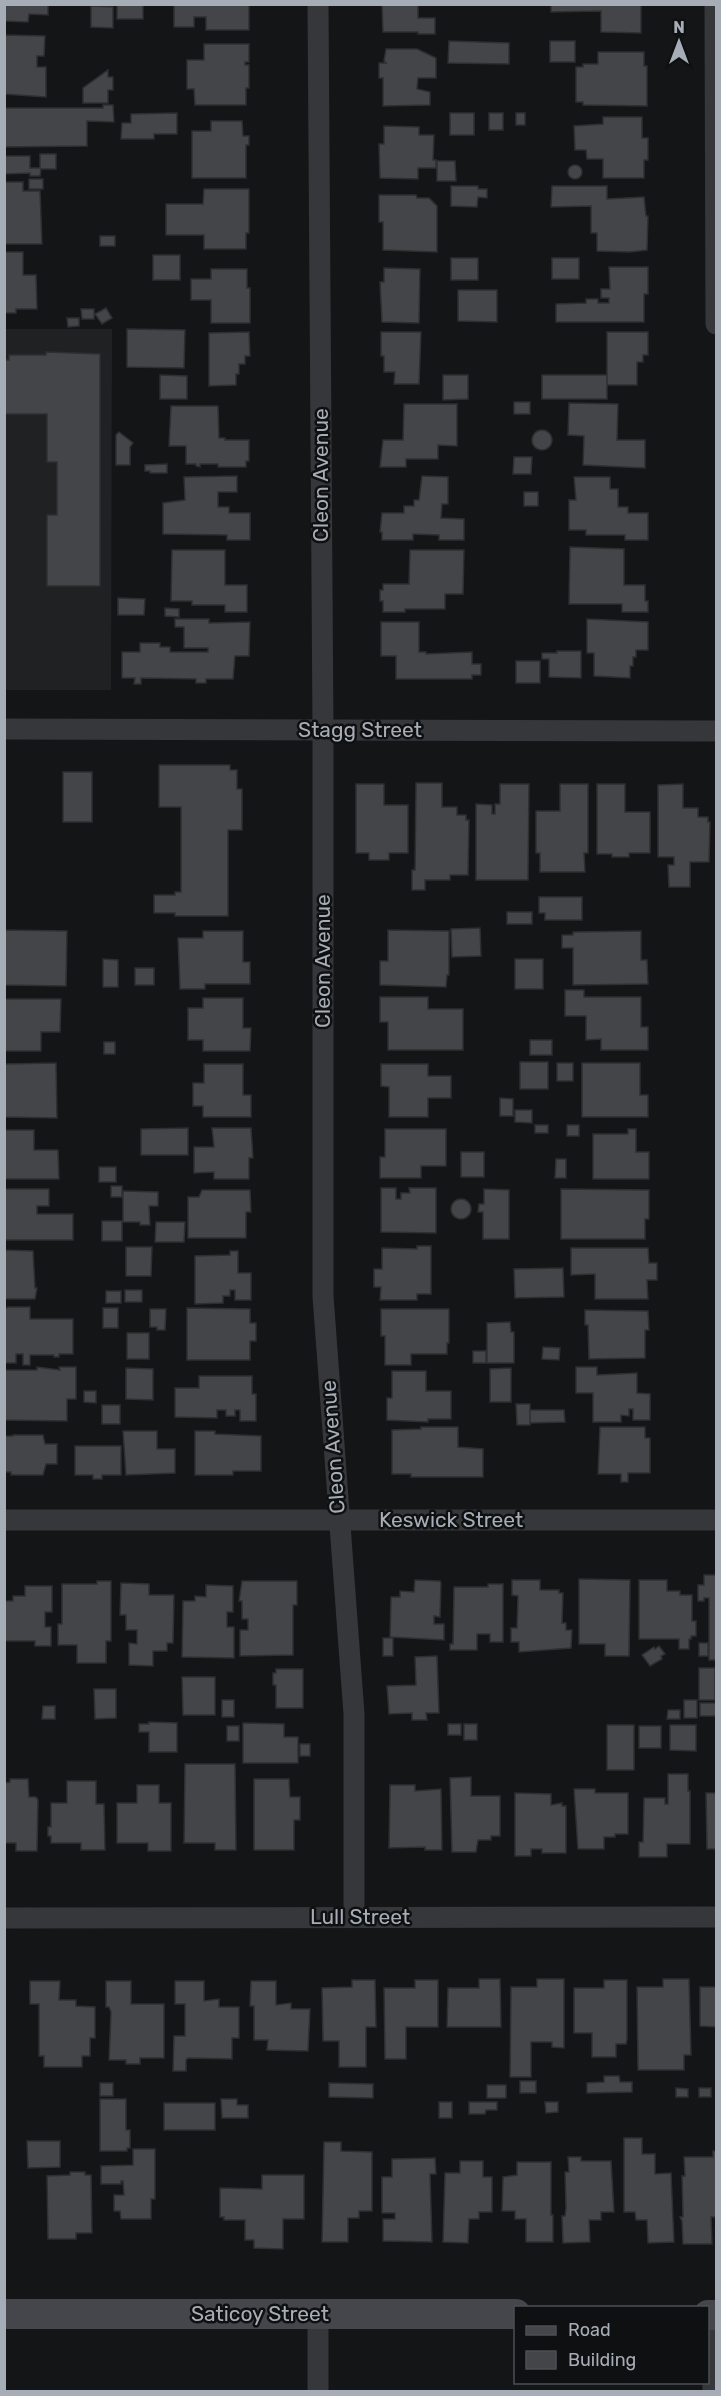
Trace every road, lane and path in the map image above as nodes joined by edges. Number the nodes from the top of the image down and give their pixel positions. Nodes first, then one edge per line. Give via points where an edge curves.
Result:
1 (318, 4) edge
2 (715, 4) edge
3 (717, 324) edge
4 (4, 729) edge
5 (323, 730) junction
6 (717, 730) edge
7 (4, 1520) edge
8 (338, 1520) junction
9 (717, 1520) edge
10 (354, 1917) junction
11 (717, 1917) edge
12 (4, 1918) edge
13 (4, 2314) edge
14 (318, 2314) junction
15 (514, 2314) edge
16 (712, 2315) edge
17 (318, 2391) edge
18 (713, 2391) edge

1 - 5 street, Cleon Avenue
2 - 3 street
4 - 5 street, Stagg Street
5 - 6 street, Stagg Street
5 - 8 street, Cleon Avenue via 323,1296
7 - 8 street, Keswick Street
8 - 9 street, Keswick Street
8 - 10 street, Cleon Avenue via 354,1714
10 - 11 street, Lull Street
10 - 12 street, Lull Street
13 - 14 main road, Saticoy Street
14 - 15 main road, Saticoy Street
14 - 17 street
16 - 18 street

